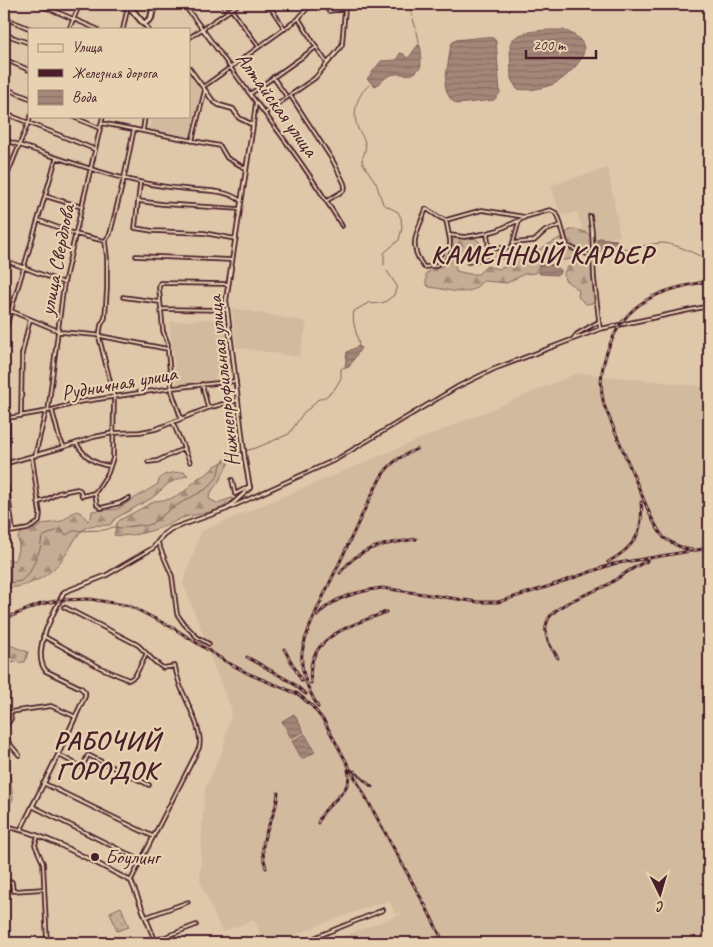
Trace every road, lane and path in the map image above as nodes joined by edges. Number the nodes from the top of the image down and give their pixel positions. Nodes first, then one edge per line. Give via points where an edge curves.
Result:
1 (4, 4) edge
2 (38, 4) edge
3 (80, 4) edge
4 (154, 4) edge
5 (166, 4) edge
6 (183, 4) edge
7 (222, 4) edge
8 (239, 4) edge
9 (268, 4) edge
10 (311, 4) edge
11 (322, 4) edge
12 (128, 5) edge
13 (308, 5) edge
14 (4, 8) edge
15 (153, 9) junction
16 (232, 9) junction
17 (227, 11) junction
18 (4, 18) edge
19 (74, 18) junction
20 (298, 19) junction
21 (144, 24) junction
22 (29, 28) edge
23 (69, 28) edge
24 (95, 28) edge
25 (122, 28) edge
26 (147, 28) edge
27 (203, 29) junction
28 (285, 29) junction
29 (4, 34) edge
30 (190, 37) edge
31 (28, 43) edge
32 (259, 47) junction
33 (315, 48) junction
34 (4, 59) edge
35 (327, 63) junction
36 (231, 67) junction
37 (190, 69) edge
38 (28, 70) edge
39 (273, 77) junction
40 (4, 88) edge
41 (204, 89) junction
42 (250, 94) junction
43 (289, 96) junction
44 (28, 98) edge
45 (256, 102) junction
46 (4, 113) edge
47 (265, 113) junction
48 (31, 118) edge
49 (76, 118) edge
50 (102, 118) edge
51 (145, 118) edge
52 (28, 123) junction
53 (101, 123) junction
54 (253, 125) junction
55 (100, 128) junction
56 (134, 128) junction
57 (143, 130) junction
58 (4, 140) edge
59 (192, 141) junction
60 (19, 145) junction
61 (94, 149) junction
62 (56, 158) junction
63 (245, 168) junction
64 (90, 170) junction
65 (124, 178) junction
66 (4, 183) edge
67 (140, 183) junction
68 (45, 196) junction
69 (138, 201) junction
70 (241, 201) junction
71 (327, 201) junction
72 (82, 207) junction
73 (240, 209) junction
74 (590, 216) dead end
75 (526, 217) junction
76 (37, 220) junction
77 (446, 220) junction
78 (519, 221) junction
79 (561, 225) junction
80 (342, 226) dead end
81 (487, 233) junction
82 (76, 234) junction
83 (449, 235) junction
84 (236, 239) junction
85 (105, 240) junction
86 (513, 243) junction
87 (489, 248) junction
88 (136, 256) dead end
89 (594, 257) junction
90 (4, 260) edge
91 (232, 260) junction
92 (468, 262) dead end
93 (23, 268) junction
94 (64, 283) junction
95 (228, 284) junction
96 (123, 297) dead end
97 (160, 302) junction
98 (709, 306) edge
99 (4, 308) edge
100 (161, 309) junction
101 (227, 310) junction
102 (11, 312) junction
103 (30, 319) junction
104 (598, 322) junction
105 (600, 329) junction
106 (58, 331) junction
107 (4, 334) edge
108 (99, 337) junction
109 (573, 339) junction
110 (168, 350) junction
111 (236, 381) junction
112 (202, 384) junction
113 (172, 388) junction
114 (114, 397) junction
115 (238, 400) junction
116 (208, 408) junction
117 (52, 410) junction
118 (47, 411) junction
119 (22, 416) junction
120 (181, 418) junction
121 (173, 422) junction
122 (4, 432) edge
123 (8, 433) junction
124 (113, 433) junction
125 (76, 444) junction
126 (64, 448) junction
127 (185, 448) junction
128 (33, 457) junction
129 (4, 458) edge
130 (148, 462) dead end
131 (190, 462) dead end
132 (4, 465) edge
133 (111, 466) junction
134 (4, 478) edge
135 (232, 480) dead end
136 (250, 486) junction
137 (94, 493) junction
138 (129, 498) dead end
139 (38, 502) junction
140 (227, 509) junction
141 (13, 531) junction
142 (4, 533) edge
143 (158, 543) junction
144 (64, 607) dead end
145 (43, 636) junction
146 (209, 644) dead end
147 (146, 653) junction
148 (4, 712) edge
149 (10, 712) junction
150 (76, 718) junction
151 (4, 728) edge
152 (4, 732) edge
153 (19, 755) dead end
154 (58, 755) junction
155 (43, 784) junction
156 (149, 785) dead end
157 (32, 806) junction
158 (4, 826) edge
159 (21, 829) junction
160 (38, 836) junction
161 (152, 836) junction
162 (140, 860) junction
163 (131, 881) junction
164 (4, 883) edge
165 (44, 889) junction
166 (188, 902) dead end
167 (383, 910) dead end
168 (146, 917) junction
169 (196, 925) dead end
170 (156, 942) edge
171 (47, 943) edge
172 (149, 943) edge
173 (301, 943) edge

1 - 14 main road
2 - 19 street
3 - 19 street
4 - 15 main road
5 - 15 street
6 - 27 street, Алтайская улица
7 - 17 street
8 - 16 street
9 - 28 street
10 - 13 street
11 - 35 street via 329,11 345,9 342,45
12 - 21 main road
12 - 25 street
13 - 20 street
15 - 21 main road via 151,18
16 - 17 street
16 - 32 street
17 - 27 street
18 - 22 street
19 - 23 street
19 - 24 street
20 - 28 street
20 - 33 street
21 - 26 street
27 - 30 street
27 - 36 street, Алтайская улица
28 - 32 street
29 - 31 street
32 - 36 street
33 - 35 street
33 - 39 street
34 - 38 street
35 - 43 street via 315,78
36 - 41 street
36 - 42 street, Алтайская улица
37 - 41 street
39 - 42 street
39 - 43 street
40 - 44 street
41 - 54 street via 216,103 233,108 239,118
41 - 59 street
42 - 45 street, Алтайская улица
43 - 47 street
43 - 71 street via 344,183 344,189
45 - 47 street, Алтайская улица
45 - 54 street, Нижнепрофильная улица
46 - 52 street
47 - 71 street, Алтайская улица
48 - 52 street
49 - 55 street
50 - 53 street, улица Свердлова
51 - 57 street
52 - 60 street
52 - 61 street
53 - 55 street, улица Свердлова
53 - 56 street
54 - 63 street, Нижнепрофильная улица
55 - 61 street, улица Свердлова
56 - 57 street
56 - 65 street
57 - 59 street
58 - 60 street
59 - 63 street via 220,146 227,158
60 - 62 street
60 - 66 street
61 - 64 street, улица Свердлова
62 - 64 street
62 - 68 street
63 - 70 street, Нижнепрофильная улица
64 - 65 street
64 - 72 street, улица Свердлова
65 - 67 street
65 - 85 street via 110,234
67 - 69 street
67 - 70 street via 227,193
68 - 72 street
68 - 76 street
69 - 73 street
69 - 84 street via 135,228 204,233
70 - 73 street, Нижнепрофильная улица
71 - 80 street, Алтайская улица
72 - 82 street, улица Свердлова
73 - 84 street, Нижнепрофильная улица
74 - 89 street
75 - 77 street via 482,210
75 - 78 street
75 - 79 street via 550,210
76 - 82 street
76 - 93 street
77 - 83 street
77 - 83 street via 426,209 414,244 416,256 424,267 436,266 447,254 451,247
78 - 81 street
78 - 86 street
79 - 86 street via 545,231 534,241
79 - 89 street via 567,246
81 - 83 street via 465,237
81 - 87 street
82 - 85 street
82 - 94 street, улица Свердлова
84 - 91 street, Нижнепрофильная улица
85 - 108 street via 107,288 105,318
86 - 87 street via 510,247
87 - 92 street via 486,258
88 - 91 street
89 - 104 street
90 - 93 street
91 - 95 street, Нижнепрофильная улица
93 - 94 street
93 - 102 street
94 - 106 street, улица Свердлова
95 - 97 street via 160,283
95 - 101 street, Нижнепрофильная улица
96 - 97 street
97 - 100 street
98 - 105 street
99 - 102 street
100 - 101 street
100 - 110 street
101 - 111 street, Нижнепрофильная улица
102 - 103 street
102 - 107 street
103 - 106 street
103 - 119 street via 22,354
104 - 105 street
104 - 109 street
105 - 109 street
106 - 108 street
106 - 118 street, улица Свердлова
108 - 110 street
108 - 114 street
109 - 140 street via 483,373 337,459
110 - 113 street
111 - 112 street, Рудничная улица
111 - 115 street, Нижнепрофильная улица
112 - 113 street, Рудничная улица
112 - 116 street
113 - 114 street, Рудничная улица
113 - 120 street
114 - 117 street, Рудничная улица
114 - 124 street
115 - 116 street
115 - 136 street, Нижнепрофильная улица
116 - 120 street
117 - 118 street, Рудничная улица
117 - 126 street
118 - 119 street, Рудничная улица
118 - 128 street, улица Свердлова
119 - 123 street, Рудничная улица via 8,418
120 - 121 street
121 - 124 street via 147,432
121 - 127 street
122 - 123 street
123 - 129 street
124 - 125 street
124 - 133 street
125 - 126 street
125 - 133 street via 88,459
126 - 128 street
127 - 130 street
127 - 131 street
128 - 132 street
128 - 139 street, улица Свердлова
129 - 132 street
133 - 137 street
134 - 141 street
135 - 136 street via 235,494
136 - 140 street
137 - 138 street via 101,508
137 - 139 street via 81,496 77,489
139 - 141 street, улица Свердлова via 40,522 28,529
140 - 143 street via 171,529
141 - 142 street
143 - 145 street via 105,576 66,590
143 - 146 street via 172,576 177,614 197,637
144 - 147 street via 138,645
145 - 147 street via 129,680 138,671
145 - 150 street via 43,669 86,693
147 - 161 street via 163,668 175,666 201,742
148 - 149 street
149 - 150 street via 51,706
149 - 151 street via 11,719
150 - 154 street
152 - 153 street
154 - 155 street
154 - 156 street via 82,767 88,755
155 - 157 street
155 - 161 street
157 - 159 street
157 - 162 street
158 - 159 street
159 - 160 street
160 - 163 street
160 - 165 street via 35,846 43,860
161 - 162 street
162 - 163 street
163 - 168 street
164 - 165 street via 12,882 13,891
165 - 171 street
166 - 168 street
167 - 173 street
168 - 170 street
169 - 170 street
170 - 172 street

